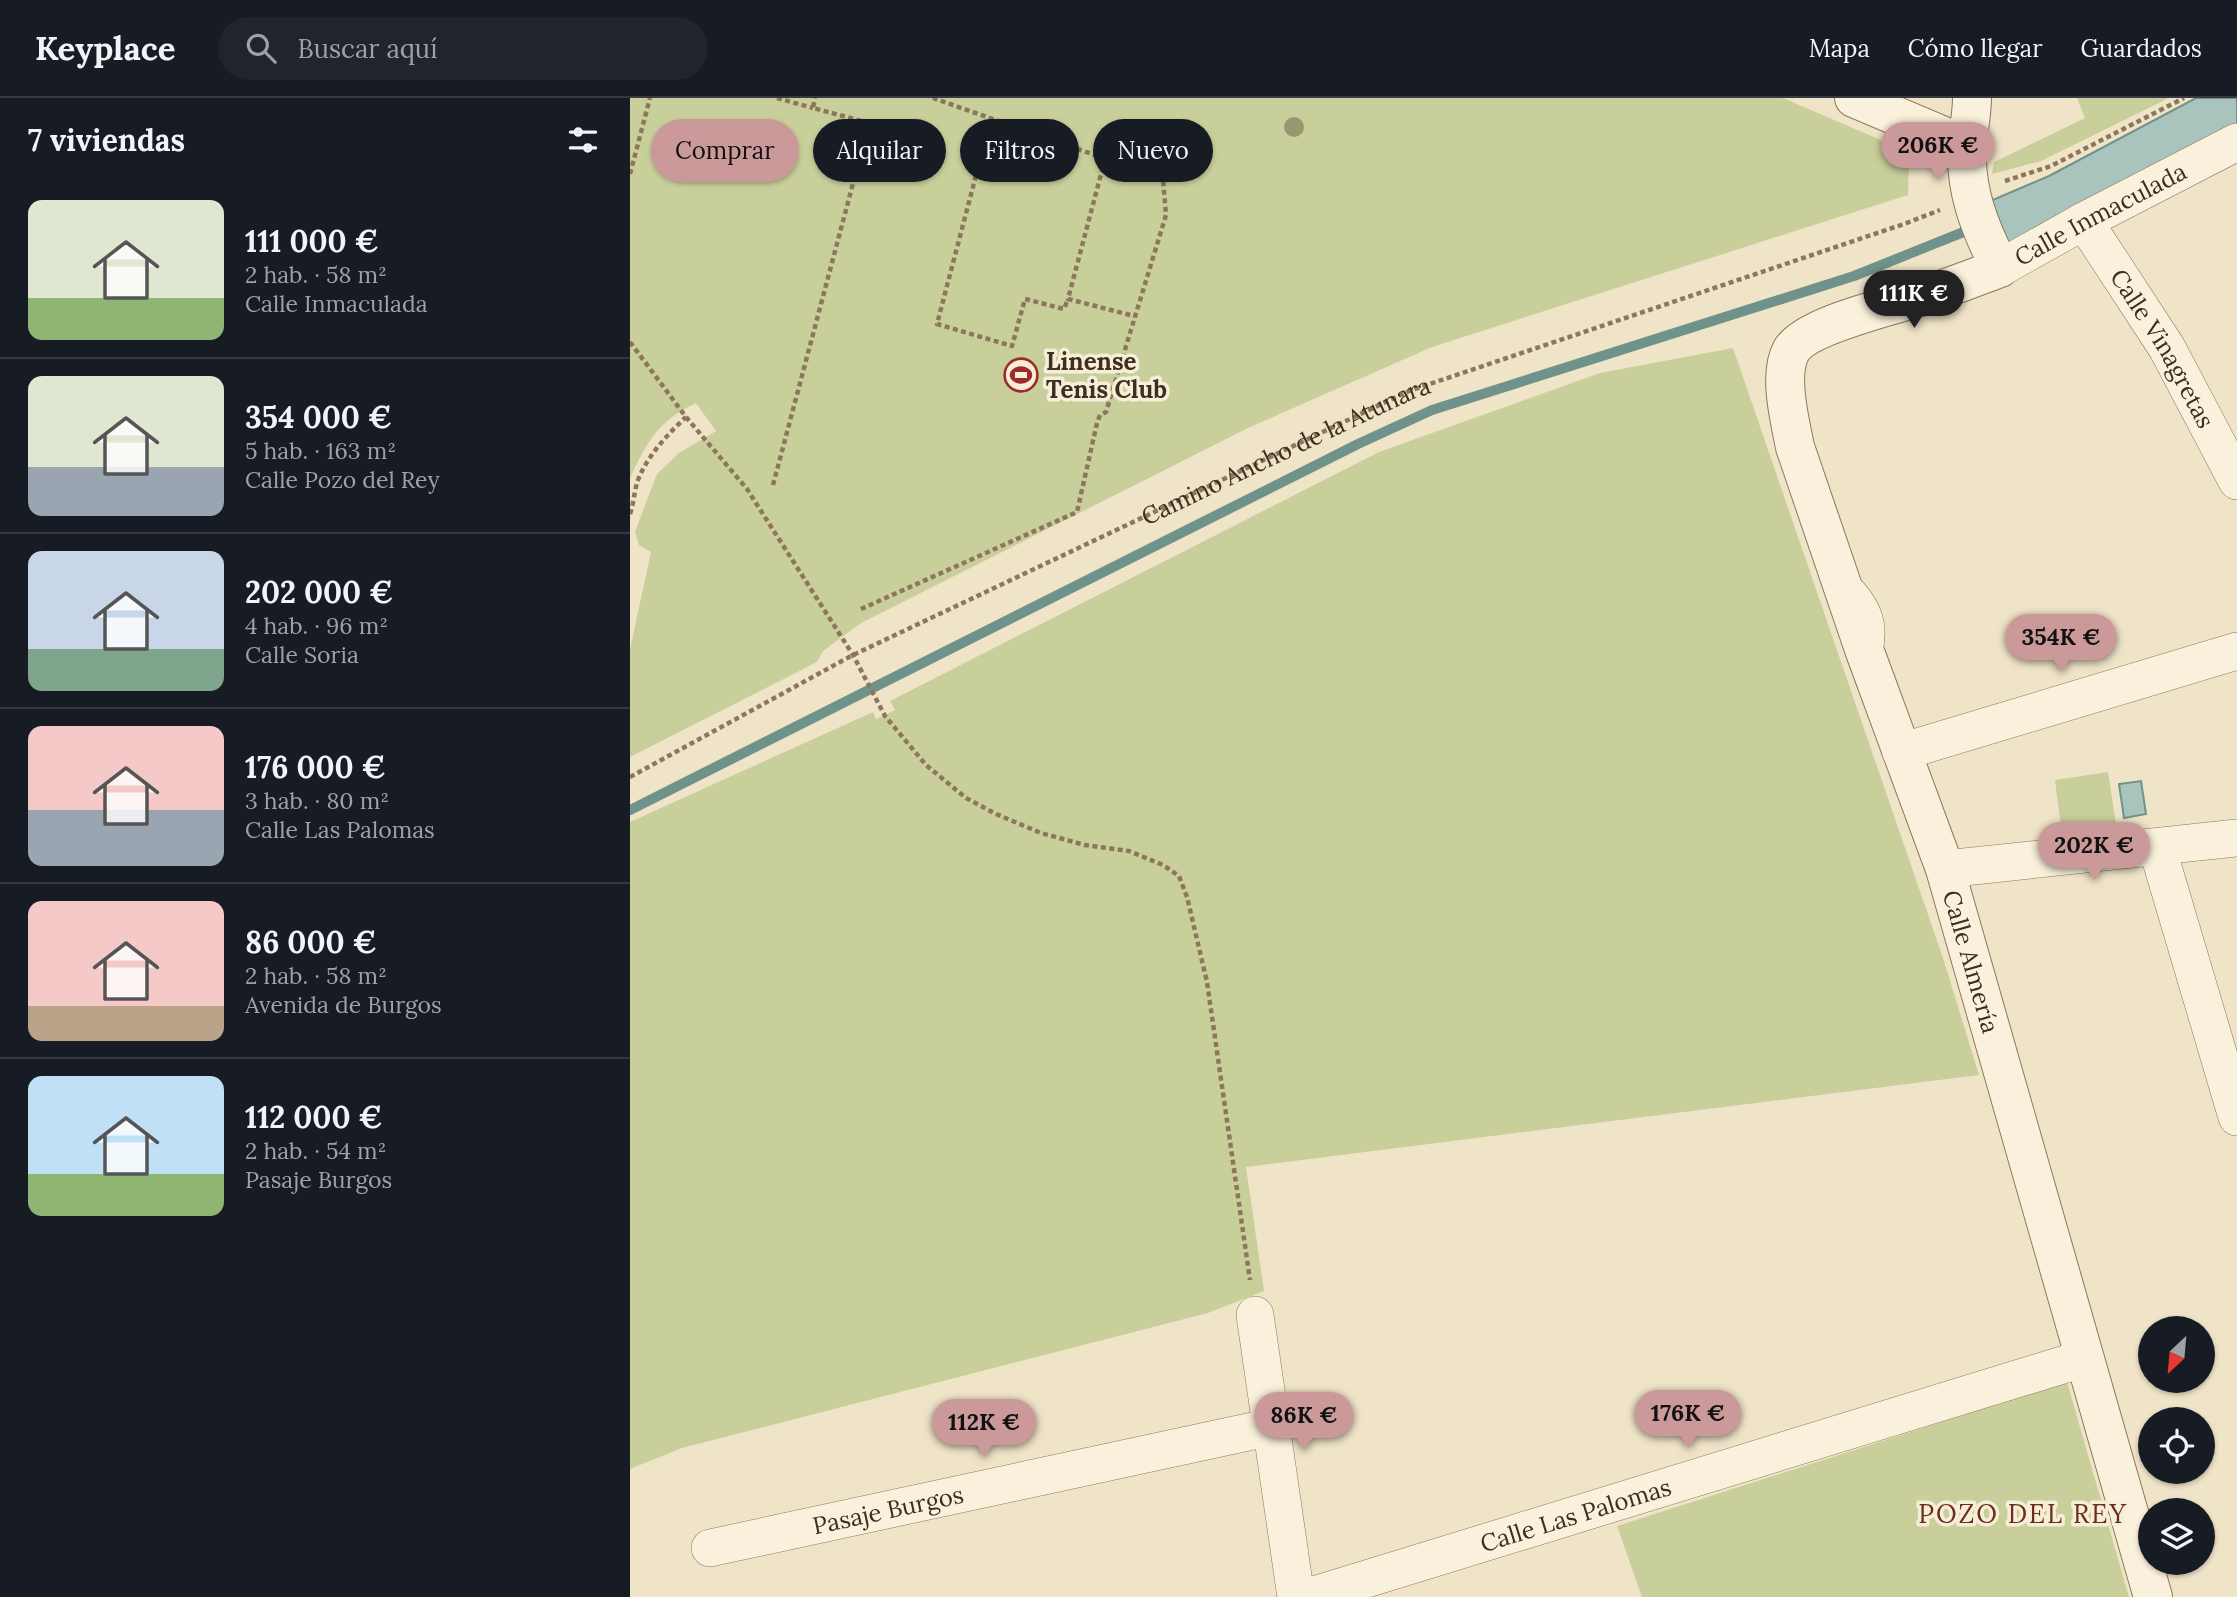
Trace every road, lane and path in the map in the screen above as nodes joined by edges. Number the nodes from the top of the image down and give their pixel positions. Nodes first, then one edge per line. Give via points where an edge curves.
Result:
1 (650, 98) edge
2 (777, 98) edge
3 (814, 98) edge
4 (933, 98) edge
5 (1854, 98) edge
6 (1972, 98) edge
7 (2184, 98) edge
8 (813, 108) junction
9 (991, 118) junction
10 (2237, 142) edge
11 (1967, 146) junction
12 (1093, 155) edge
13 (630, 174) edge
14 (1099, 182) edge
15 (1163, 182) edge
16 (1971, 201) junction
17 (2084, 221) junction
18 (1997, 263) junction
19 (1068, 299) junction
20 (1134, 316) junction
21 (1805, 337) joint
22 (630, 342) edge
23 (686, 417) junction
24 (2237, 481) edge
25 (773, 485) dead end
26 (630, 514) edge
27 (862, 609) dead end
28 (2237, 651) edge
29 (853, 655) junction
30 (1901, 752) junction
31 (630, 777) edge
32 (2237, 838) edge
33 (2157, 847) junction
34 (1945, 869) junction
35 (2237, 1117) edge
36 (1255, 1315) joint
37 (2085, 1358) junction
38 (1271, 1427) junction
39 (710, 1548) dead end
40 (1296, 1597) edge
41 (1308, 1597) edge
42 (2153, 1597) edge

1 - 13 path
2 - 8 path
3 - 8 path
4 - 9 path
5 - 11 street
6 - 11 street
7 - 16 path, Camino Ancho de la Atunara
8 - 25 path via 869,123
9 - 12 path
9 - 19 path via 937,324 1012,346 1025,299 1064,309
10 - 17 street, Calle Inmaculada
11 - 16 street
14 - 19 path
15 - 20 path via 1166,215
16 - 18 street
16 - 29 path, Camino Ancho de la Atunara via 1409,391
17 - 18 street, Calle Inmaculada
17 - 24 street, Calle Vinagretas via 2167,348
18 - 21 street, Calle Inmaculada via 1928,295
19 - 20 path
20 - 27 path via 1106,412 1097,423 1077,512
21 - 30 street, Calle Almería via 1791,351 1786,367 1795,447
22 - 23 path
23 - 26 path via 647,463
23 - 29 path via 747,489
28 - 30 street
29 - 31 path, Camino Ancho de la Atunara
29 - 36 path via 885,716 926,765 965,798 1041,833 1129,851 1179,876 1207,982
30 - 34 street, Calle Almería
32 - 33 street
33 - 34 street
33 - 35 street
34 - 37 street, Calle Almería
36 - 38 street
37 - 41 street, Calle Las Palomas
37 - 42 street, Calle Almería
38 - 39 street, Pasaje Burgos
38 - 40 street

